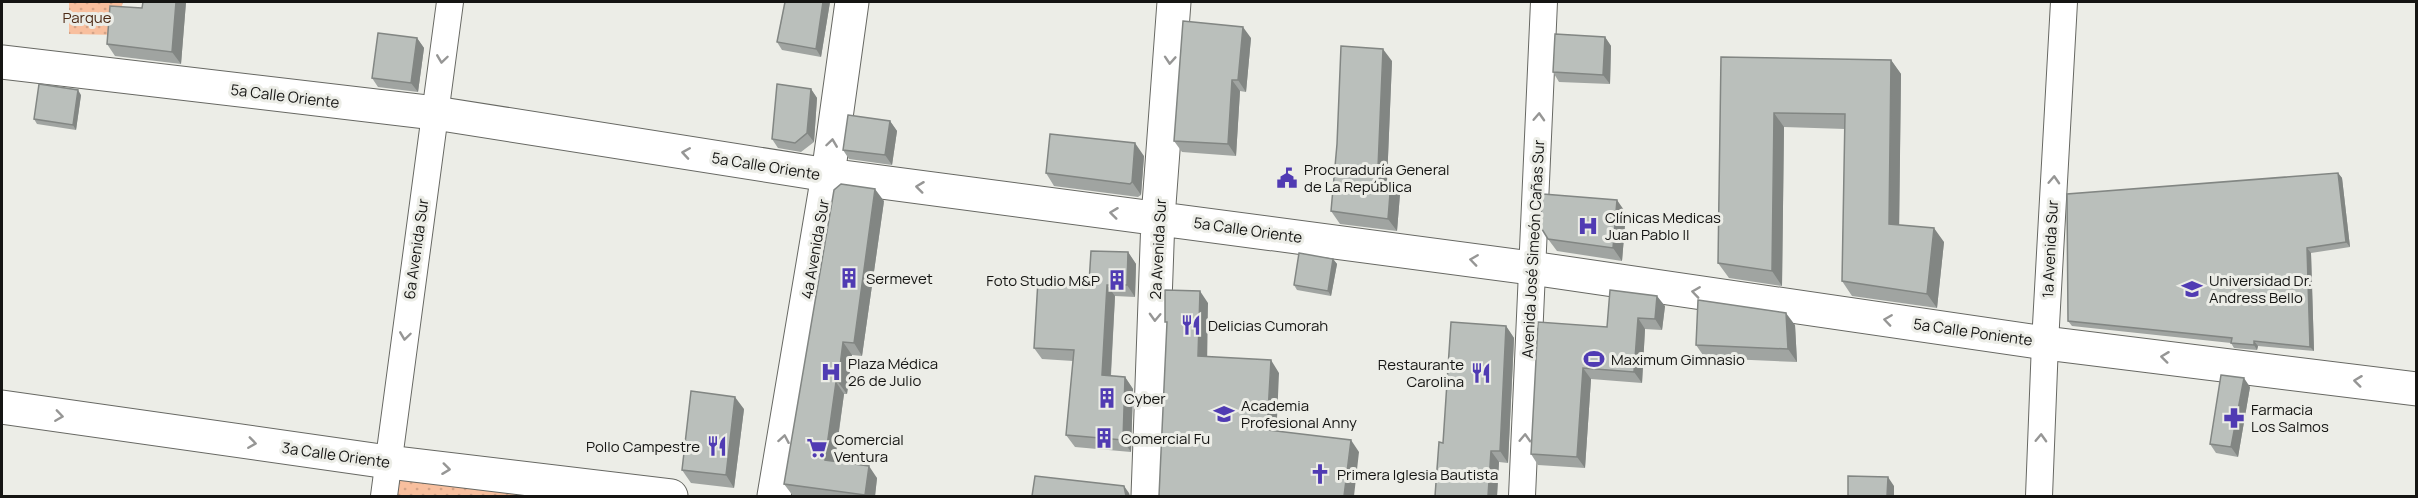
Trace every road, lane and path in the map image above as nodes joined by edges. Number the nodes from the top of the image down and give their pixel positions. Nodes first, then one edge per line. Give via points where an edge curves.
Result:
1 (450, 2) edge
2 (852, 2) edge
3 (1174, 2) edge
4 (1544, 2) edge
5 (2064, 2) edge
6 (2, 62) edge
7 (435, 113) junction
8 (828, 175) junction
9 (1158, 218) junction
10 (1532, 268) junction
11 (2045, 343) junction
12 (2416, 389) edge
13 (2, 408) edge
14 (388, 462) junction
15 (384, 496) edge
16 (671, 496) edge
17 (774, 496) edge
18 (1148, 496) edge
19 (1522, 496) edge
20 (2039, 496) edge

1 -> 7 street, 6a Avenida Sur
8 -> 2 street, 4a Avenida Sur
3 -> 9 street, 2a Avenida Sur
10 -> 4 street, Avenida José Simeón Cañas Sur
11 -> 5 street, 1a Avenida Sur
6 - 7 street, 5a Calle Oriente
8 -> 7 street, 5a Calle Oriente
7 -> 14 street, 6a Avenida Sur
9 -> 8 street, 5a Calle Oriente
17 -> 8 street, 4a Avenida Sur
10 -> 9 street, 5a Calle Oriente
9 -> 18 street, 2a Avenida Sur
11 -> 10 street, 5a Calle Poniente
19 -> 10 street, Avenida José Simeón Cañas Sur
12 -> 11 street, 5a Calle Poniente
20 -> 11 street, 1a Avenida Sur
13 -> 14 street, 3a Calle Oriente
14 - 15 street, 6a Avenida Sur
14 -> 16 street, 3a Calle Oriente

